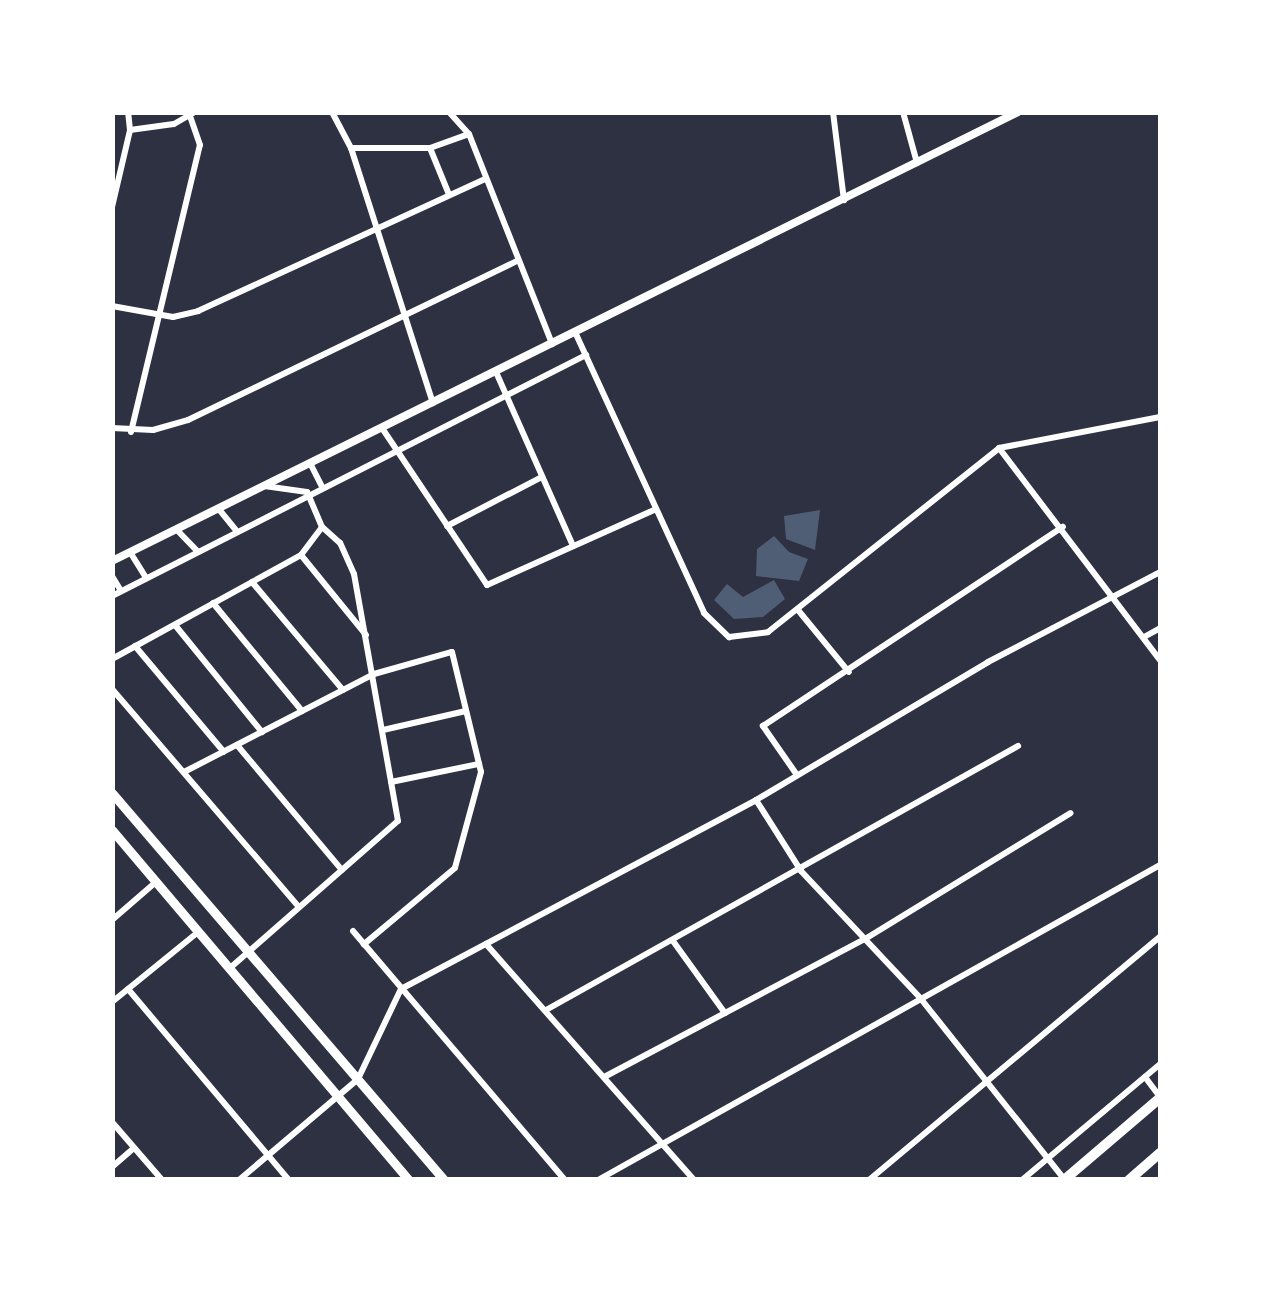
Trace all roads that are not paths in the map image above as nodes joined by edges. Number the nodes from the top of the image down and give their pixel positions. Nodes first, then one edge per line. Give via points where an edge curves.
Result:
1 (128, 112) edge
2 (332, 112) edge
3 (449, 112) edge
4 (833, 112) edge
5 (903, 112) edge
6 (1018, 112) edge
7 (193, 114) edge
8 (130, 130) junction
9 (468, 134) junction
10 (351, 148) junction
11 (430, 148) junction
12 (917, 164) junction
13 (485, 179) junction
14 (448, 192) junction
15 (844, 202) junction
16 (112, 207) edge
17 (375, 226) junction
18 (518, 261) junction
19 (112, 306) edge
20 (403, 315) junction
21 (159, 316) junction
22 (576, 332) junction
23 (552, 344) junction
24 (586, 356) junction
25 (496, 372) junction
26 (506, 395) junction
27 (433, 403) junction
28 (1160, 416) edge
29 (112, 428) edge
30 (382, 428) junction
31 (130, 432) junction
32 (999, 448) junction
33 (396, 449) junction
34 (310, 464) junction
35 (542, 477) junction
36 (264, 486) junction
37 (322, 486) junction
38 (307, 492) junction
39 (218, 508) junction
40 (656, 509) junction
41 (447, 526) junction
42 (322, 527) junction
43 (1063, 527) junction
44 (176, 529) junction
45 (236, 530) junction
46 (573, 546) junction
47 (197, 551) junction
48 (130, 552) junction
49 (301, 554) junction
50 (112, 561) edge
51 (1160, 572) edge
52 (112, 576) edge
53 (146, 578) junction
54 (252, 582) junction
55 (121, 591) junction
56 (112, 596) edge
57 (1118, 596) junction
58 (213, 604) junction
59 (798, 610) junction
60 (175, 624) junction
61 (1160, 628) edge
62 (1144, 637) junction
63 (368, 638) junction
64 (136, 646) junction
65 (112, 659) edge
66 (1160, 660) edge
67 (849, 672) junction
68 (374, 674) junction
69 (112, 689) edge
70 (343, 690) junction
71 (466, 711) junction
72 (302, 712) junction
73 (383, 730) junction
74 (262, 732) junction
75 (237, 745) junction
76 (1018, 746) dead end
77 (224, 752) junction
78 (479, 764) junction
79 (184, 772) junction
80 (797, 775) junction
81 (392, 782) junction
82 (112, 793) edge
83 (756, 800) junction
84 (1072, 813) dead end
85 (112, 830) edge
86 (1160, 866) edge
87 (342, 870) junction
88 (800, 871) junction
89 (156, 882) junction
90 (299, 907) junction
91 (112, 920) edge
92 (354, 931) dead end
93 (198, 932) junction
94 (1160, 938) edge
95 (864, 939) junction
96 (673, 941) junction
97 (364, 944) junction
98 (486, 944) junction
99 (248, 953) junction
100 (230, 968) junction
101 (128, 989) junction
102 (401, 989) junction
103 (921, 1000) junction
104 (112, 1002) edge
105 (546, 1010) junction
106 (725, 1013) junction
107 (1160, 1064) edge
108 (606, 1076) junction
109 (1145, 1077) junction
110 (358, 1079) junction
111 (987, 1082) junction
112 (338, 1096) junction
113 (1160, 1098) edge
114 (112, 1122) edge
115 (662, 1139) junction
116 (134, 1148) junction
117 (1160, 1152) edge
118 (268, 1154) junction
119 (1047, 1158) junction
120 (112, 1166) edge
121 (1065, 1179) edge
122 (162, 1180) edge
123 (238, 1180) edge
124 (289, 1180) edge
125 (409, 1180) edge
126 (444, 1180) edge
127 (565, 1180) edge
128 (598, 1180) edge
129 (694, 1180) edge
130 (869, 1180) edge
131 (1022, 1180) edge
132 (1128, 1180) edge

1 - 8 street
2 - 10 street
3 - 9 street
4 - 15 street
5 - 12 street
6 - 12 street
7 - 8 street
7 - 21 street via 200,145
8 - 16 street
9 - 11 street
9 - 13 street
10 - 11 street
10 - 17 street
11 - 14 street
12 - 15 street
13 - 14 street
13 - 18 street
14 - 17 street
15 - 22 street
17 - 20 street
17 - 21 street via 198,311
18 - 20 street
18 - 23 street
19 - 21 street
20 - 27 street
20 - 31 street via 188,420
21 - 31 street
22 - 23 street
22 - 24 street
23 - 25 street
24 - 26 street
24 - 40 street
25 - 26 street
25 - 27 street
26 - 33 street
26 - 35 street
27 - 30 street
28 - 32 street
29 - 31 street
30 - 33 street
30 - 34 street
32 - 43 street
32 - 59 street
33 - 37 street
33 - 41 street
34 - 36 street
34 - 37 street
35 - 41 street
35 - 46 street
36 - 38 street
36 - 39 street
37 - 38 street
38 - 42 street
38 - 45 street
39 - 44 street
39 - 45 street
40 - 46 street
40 - 59 street via 704,613 729,637 768,632
41 - 46 street via 488,585
42 - 49 street
42 - 63 street via 340,543 354,574
43 - 57 street
43 - 67 street
44 - 47 street
44 - 48 street
45 - 47 street
47 - 53 street
48 - 50 street
48 - 53 street
49 - 54 street
49 - 63 street
51 - 57 street
52 - 55 street
53 - 55 street
54 - 58 street
54 - 70 street
55 - 56 street
57 - 62 street
57 - 80 street via 988,662
58 - 60 street
58 - 72 street
59 - 67 street
60 - 64 street
60 - 74 street
61 - 62 street
62 - 66 street
63 - 68 street
64 - 65 street
64 - 77 street
67 - 80 street via 763,726
68 - 70 street
68 - 71 street via 452,652
68 - 73 street
69 - 79 street
70 - 72 street
71 - 73 street
71 - 78 street
72 - 74 street
73 - 81 street
74 - 75 street
75 - 77 street
75 - 87 street
76 - 88 street
77 - 79 street
78 - 81 street
78 - 97 street via 455,868
79 - 90 street
80 - 83 street
81 - 87 street via 398,821
82 - 99 main road
83 - 88 street
83 - 98 street
84 - 95 street
85 - 89 main road
86 - 103 street
87 - 90 street
88 - 95 street
88 - 96 street
89 - 91 street
89 - 93 main road
90 - 99 street
92 - 97 street
93 - 100 main road
93 - 101 street
94 - 111 street
95 - 103 street
95 - 106 street
96 - 105 street
96 - 106 street
97 - 102 street
98 - 102 street
98 - 105 street
99 - 100 street
99 - 110 main road
100 - 112 main road
101 - 104 street
101 - 118 street
102 - 110 street
102 - 127 street
103 - 111 street
103 - 115 street
105 - 108 street
106 - 108 street
107 - 109 street
108 - 115 street
109 - 113 street
109 - 119 street
110 - 112 street
110 - 126 main road
111 - 119 street
111 - 130 street
112 - 118 street
112 - 125 main road
113 - 121 main road
114 - 116 street
115 - 128 street
115 - 129 street
116 - 120 street
116 - 122 street
117 - 132 main road
118 - 123 street
118 - 124 street
119 - 121 street
119 - 131 street

